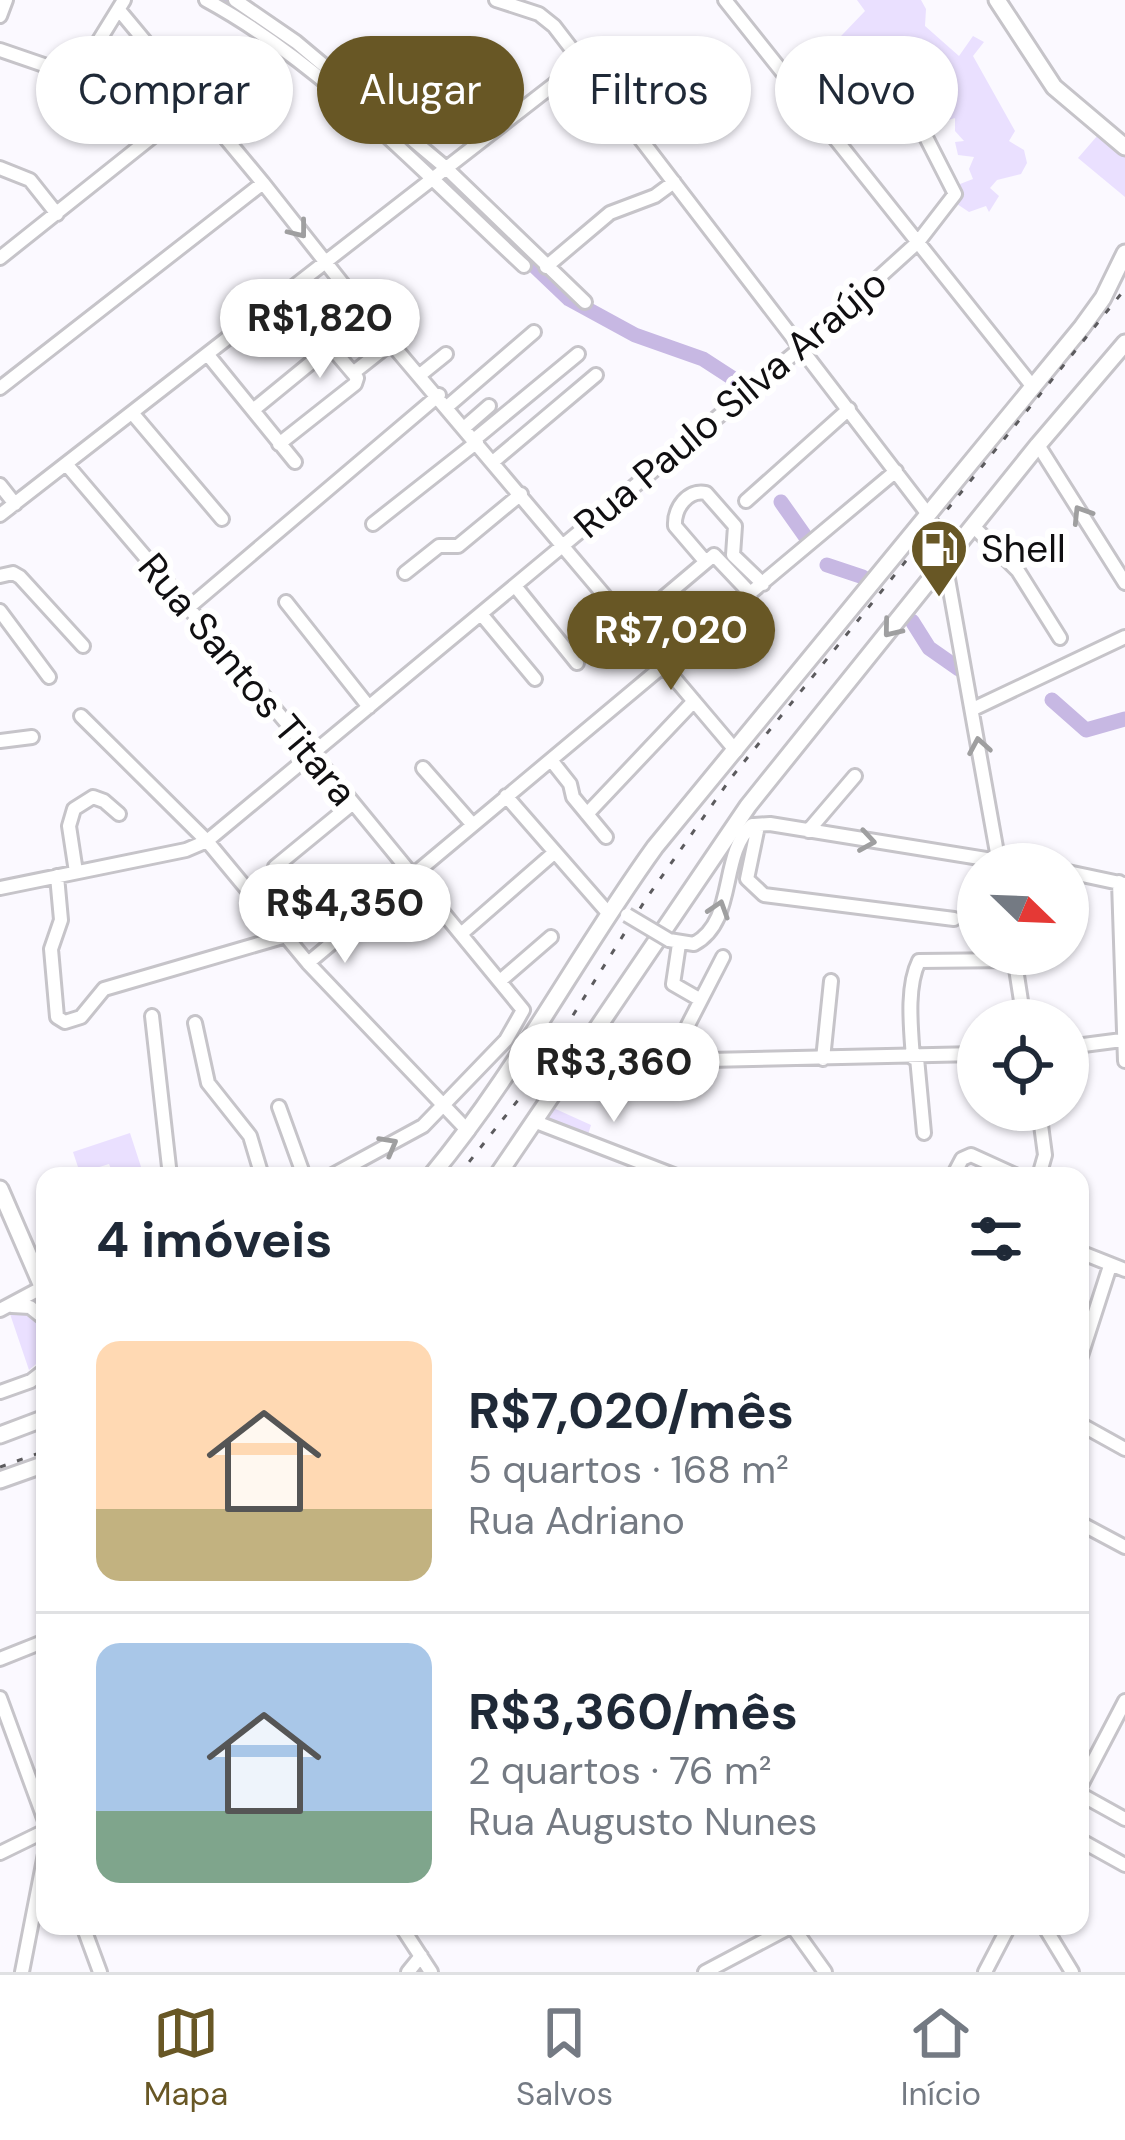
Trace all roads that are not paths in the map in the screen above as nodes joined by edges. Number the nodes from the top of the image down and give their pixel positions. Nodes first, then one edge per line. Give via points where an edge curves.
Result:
1 (6, 0) edge
2 (206, 0) edge
3 (235, 0) edge
4 (496, 0) edge
5 (724, 0) edge
6 (997, 0) edge
7 (121, 5) edge
8 (0, 16) edge
9 (144, 36) edge
10 (262, 36) edge
11 (560, 36) edge
12 (0, 50) edge
13 (293, 60) edge
14 (548, 89) edge
15 (146, 144) edge
16 (230, 144) edge
17 (646, 144) edge
18 (930, 144) edge
19 (1125, 147) edge
20 (0, 168) edge
21 (437, 173) junction
22 (674, 182) junction
23 (263, 183) junction
24 (57, 214) junction
25 (917, 242) junction
26 (1125, 253) edge
27 (0, 259) edge
28 (325, 264) junction
29 (524, 266) dead end
30 (546, 267) junction
31 (286, 294) junction
32 (585, 302) dead end
33 (368, 316) junction
34 (534, 332) dead end
35 (391, 343) junction
36 (1125, 343) edge
37 (330, 346) junction
38 (802, 347) junction
39 (578, 353) dead end
40 (446, 354) dead end
41 (208, 355) junction
42 (353, 373) junction
43 (421, 375) junction
44 (596, 375) dead end
45 (1033, 387) junction
46 (0, 388) edge
47 (443, 401) junction
48 (489, 406) dead end
49 (850, 409) junction
50 (253, 410) junction
51 (133, 414) junction
52 (472, 436) junction
53 (279, 444) junction
54 (1038, 445) junction
55 (494, 461) junction
56 (296, 462) dead end
57 (67, 465) junction
58 (896, 471) junction
59 (0, 485) edge
60 (521, 494) junction
61 (746, 501) dead end
62 (15, 503) junction
63 (927, 513) junction
64 (0, 515) edge
65 (221, 519) dead end
66 (373, 524) dead end
67 (973, 526) junction
68 (564, 545) junction
69 (705, 561) junction
70 (945, 562) junction
71 (404, 573) dead end
72 (1, 575) edge
73 (1125, 583) edge
74 (515, 586) junction
75 (757, 589) junction
76 (286, 602) dead end
77 (188, 608) junction
78 (0, 611) edge
79 (481, 614) junction
80 (631, 625) junction
81 (1125, 637) edge
82 (1060, 638) dead end
83 (82, 646) dead end
84 (577, 663) dead end
85 (666, 667) junction
86 (49, 677) dead end
87 (535, 679) dead end
88 (694, 701) junction
89 (370, 707) junction
90 (973, 710) junction
91 (81, 716) dead end
92 (32, 736) dead end
93 (0, 742) edge
94 (736, 752) junction
95 (313, 754) junction
96 (551, 760) junction
97 (423, 768) dead end
98 (855, 776) dead end
99 (506, 796) junction
100 (353, 803) junction
101 (748, 806) junction
102 (118, 814) dead end
103 (587, 814) junction
104 (473, 825) junction
105 (755, 825) junction
106 (808, 831) junction
107 (606, 837) dead end
108 (207, 841) junction
109 (740, 841) junction
110 (996, 843) edge
111 (555, 852) junction
112 (957, 855) edge
113 (711, 856) junction
114 (275, 867) dead end
115 (76, 872) junction
116 (57, 876) junction
117 (414, 876) junction
118 (1089, 876) edge
119 (1122, 883) edge
120 (0, 888) edge
121 (617, 912) junction
122 (954, 919) dead end
123 (461, 934) junction
124 (286, 936) junction
125 (551, 937) dead end
126 (674, 942) junction
127 (723, 957) dead end
128 (957, 959) edge
129 (308, 963) junction
130 (500, 981) junction
131 (831, 981) dead end
132 (699, 999) junction
133 (1123, 1014) edge
134 (152, 1016) dead end
135 (195, 1023) dead end
136 (1122, 1040) edge
137 (1089, 1044) edge
138 (957, 1055) edge
139 (915, 1058) junction
140 (823, 1060) junction
141 (1125, 1061) edge
142 (685, 1062) junction
143 (574, 1063) junction
144 (279, 1107) dead end
145 (444, 1108) junction
146 (536, 1122) junction
147 (468, 1131) junction
148 (1042, 1131) edge
149 (924, 1133) dead end
150 (169, 1167) edge
151 (259, 1167) edge
152 (301, 1167) edge
153 (348, 1167) edge
154 (438, 1167) edge
155 (504, 1167) edge
156 (653, 1167) edge
157 (958, 1167) edge
158 (996, 1167) edge
159 (1042, 1167) edge
160 (0, 1187) edge
161 (1089, 1256) edge
162 (1110, 1266) junction
163 (36, 1270) edge
164 (1125, 1270) edge
165 (36, 1293) edge
166 (6, 1308) edge
167 (36, 1312) edge
168 (1089, 1331) edge
169 (36, 1377) edge
170 (0, 1392) edge
171 (36, 1421) edge
172 (1089, 1429) edge
173 (0, 1435) edge
174 (1125, 1449) edge
175 (36, 1467) edge
176 (0, 1480) edge
177 (1089, 1528) edge
178 (1125, 1547) edge
179 (36, 1645) edge
180 (0, 1647) edge
181 (18, 1653) junction
182 (0, 1659) edge
183 (0, 1698) edge
184 (1125, 1701) edge
185 (1089, 1772) edge
186 (36, 1796) edge
187 (1089, 1796) edge
188 (1125, 1819) edge
189 (36, 1835) edge
190 (1089, 1845) edge
191 (0, 1853) edge
192 (1125, 1865) edge
193 (36, 1900) edge
194 (86, 1935) edge
195 (408, 1935) edge
196 (775, 1935) edge
197 (798, 1935) edge
198 (1004, 1935) edge
199 (1049, 1935) edge
200 (421, 1956) junction
201 (22, 1972) edge
202 (100, 1972) edge
203 (408, 1972) edge
204 (430, 1972) edge
205 (705, 1972) edge
206 (825, 1972) edge
207 (985, 1972) edge
208 (1072, 1972) edge

1 - 8 street
2 - 10 street
3 - 21 street via 296,42
4 - 11 street via 539,14
5 - 25 street
6 - 19 main road via 1054,87
7 - 9 street
7 - 12 street via 79,73
13 - 21 street
14 - 21 street
15 - 24 street
16 - 23 street
17 - 22 street
18 - 25 street, Rua Paulo Silva Araújo via 955,190
20 - 24 street via 31,180
21 - 28 street
21 - 29 street
21 - 30 street
22 - 30 street via 617,208
22 - 38 street
23 -> 28 street
23 - 46 street
24 - 27 street
25 - 38 street, Rua Paulo Silva Araújo
25 - 45 street
26 - 45 main road via 1103,298
28 - 31 street
28 - 33 street
30 - 32 street
31 - 37 street
31 - 41 street
33 - 35 street
33 - 37 street
34 - 47 street
35 - 42 street
35 - 43 street
36 - 54 main road
37 - 42 street
37 - 50 street
38 - 49 street
38 - 68 street, Rua Paulo Silva Araújo
39 - 52 street
40 - 43 street
41 - 50 street
41 - 51 street
42 - 53 street via 355,384
43 - 47 street
44 - 55 street
45 - 63 main road
47 - 52 street
47 - 77 street
48 - 52 street
49 - 58 street
49 - 61 street
50 - 53 street
51 - 57 street
51 - 65 street
52 - 55 street
52 - 66 street
53 - 56 street
54 - 67 main road
73 -> 54 street
55 - 60 street
57 - 62 street
57 - 77 street, Rua Santos Titara
58 - 63 street
58 - 75 street
59 - 62 street
60 - 68 street
60 - 71 street via 458,546 439,546
62 - 64 street
63 - 94 main road
67 - 70 main road
67 - 82 street via 1018,571
68 - 74 street, Rua Paulo Silva Araújo
68 - 80 street
69 - 75 street via 718,556
69 - 75 street via 675,526 676,509 700,491 735,526 733,555
69 - 80 street
70 - 90 street
70 -> 101 main road
72 - 83 street via 17,574
74 - 79 street, Rua Paulo Silva Araújo
74 - 84 street
75 - 85 street
76 - 89 street
77 - 95 street, Rua Santos Titara
78 - 86 street
79 - 87 street
79 - 89 street, Rua Paulo Silva Araújo
80 - 85 street
81 - 90 street
85 - 88 street
85 - 96 street
88 - 94 street
88 - 103 street
89 - 95 street, Rua Paulo Silva Araújo
110 -> 90 street
91 - 108 street
92 - 93 street
94 - 121 main road via 682,814
95 - 100 street, Rua Santos Titara
95 - 108 street, Rua Paulo Silva Araújo
96 - 99 street
96 - 103 street
97 - 104 street
98 - 106 street
99 - 104 street
99 - 111 street
100 - 114 street
100 - 117 street, Rua Santos Titara
101 - 105 street
101 - 113 main road
102 - 115 street via 93,797 74,809
103 - 107 street
104 - 117 street
105 - 106 street
105 - 109 street
105 - 122 street via 747,878 764,895
106 -> 112 street
108 - 115 street, Rua Paulo Silva Araújo
108 - 124 street
109 - 113 main road via 730,838
126 -> 109 street via 700,942 714,928
111 - 121 street
111 - 123 street
113 - 143 main road
115 - 116 street, Rua Paulo Silva Araújo
116 - 120 street, Rua Paulo Silva Araújo
116 - 124 street via 61,920 51,949 57,1017 65,1022 81,1017 104,989
117 - 123 street, Rua Santos Titara
117 - 129 street
118 - 119 street
119 - 133 street
121 - 126 street, bridge
121 - 147 main road
123 - 130 street, Rua Santos Titara
124 - 129 street
125 - 130 street
126 - 132 street via 674,984
127 - 132 street
128 - 139 street via 915,968
129 - 145 street
130 - 145 street, Rua Santos Titara via 523,1010 517,1026
131 - 140 street
132 - 142 street
133 - 136 street
134 - 150 street
135 - 151 street via 208,1084 250,1136
136 - 137 street
136 - 141 street
138 - 139 street
139 - 140 street
139 - 149 street
140 - 142 street
142 - 143 street
143 - 146 main road
144 - 152 street
145 - 147 street
153 -> 145 street
146 - 155 main road
146 - 156 street
147 - 154 main road
148 - 159 street
157 - 158 street via 971,1156
160 - 163 main road
161 - 162 street
162 - 164 street
162 - 168 street
165 - 166 street
166 - 167 street
169 - 170 street
171 - 173 main road
172 - 174 street
175 - 176 main road
177 - 178 street
179 - 181 street
180 - 181 street
181 - 182 street
183 - 186 street
184 - 185 street
187 - 188 street
189 - 191 street
190 - 192 street
193 - 201 street
194 - 202 street
195 - 200 street
196 - 205 street
197 - 206 street
198 - 207 street
199 - 208 street
200 - 203 street
200 - 204 street

